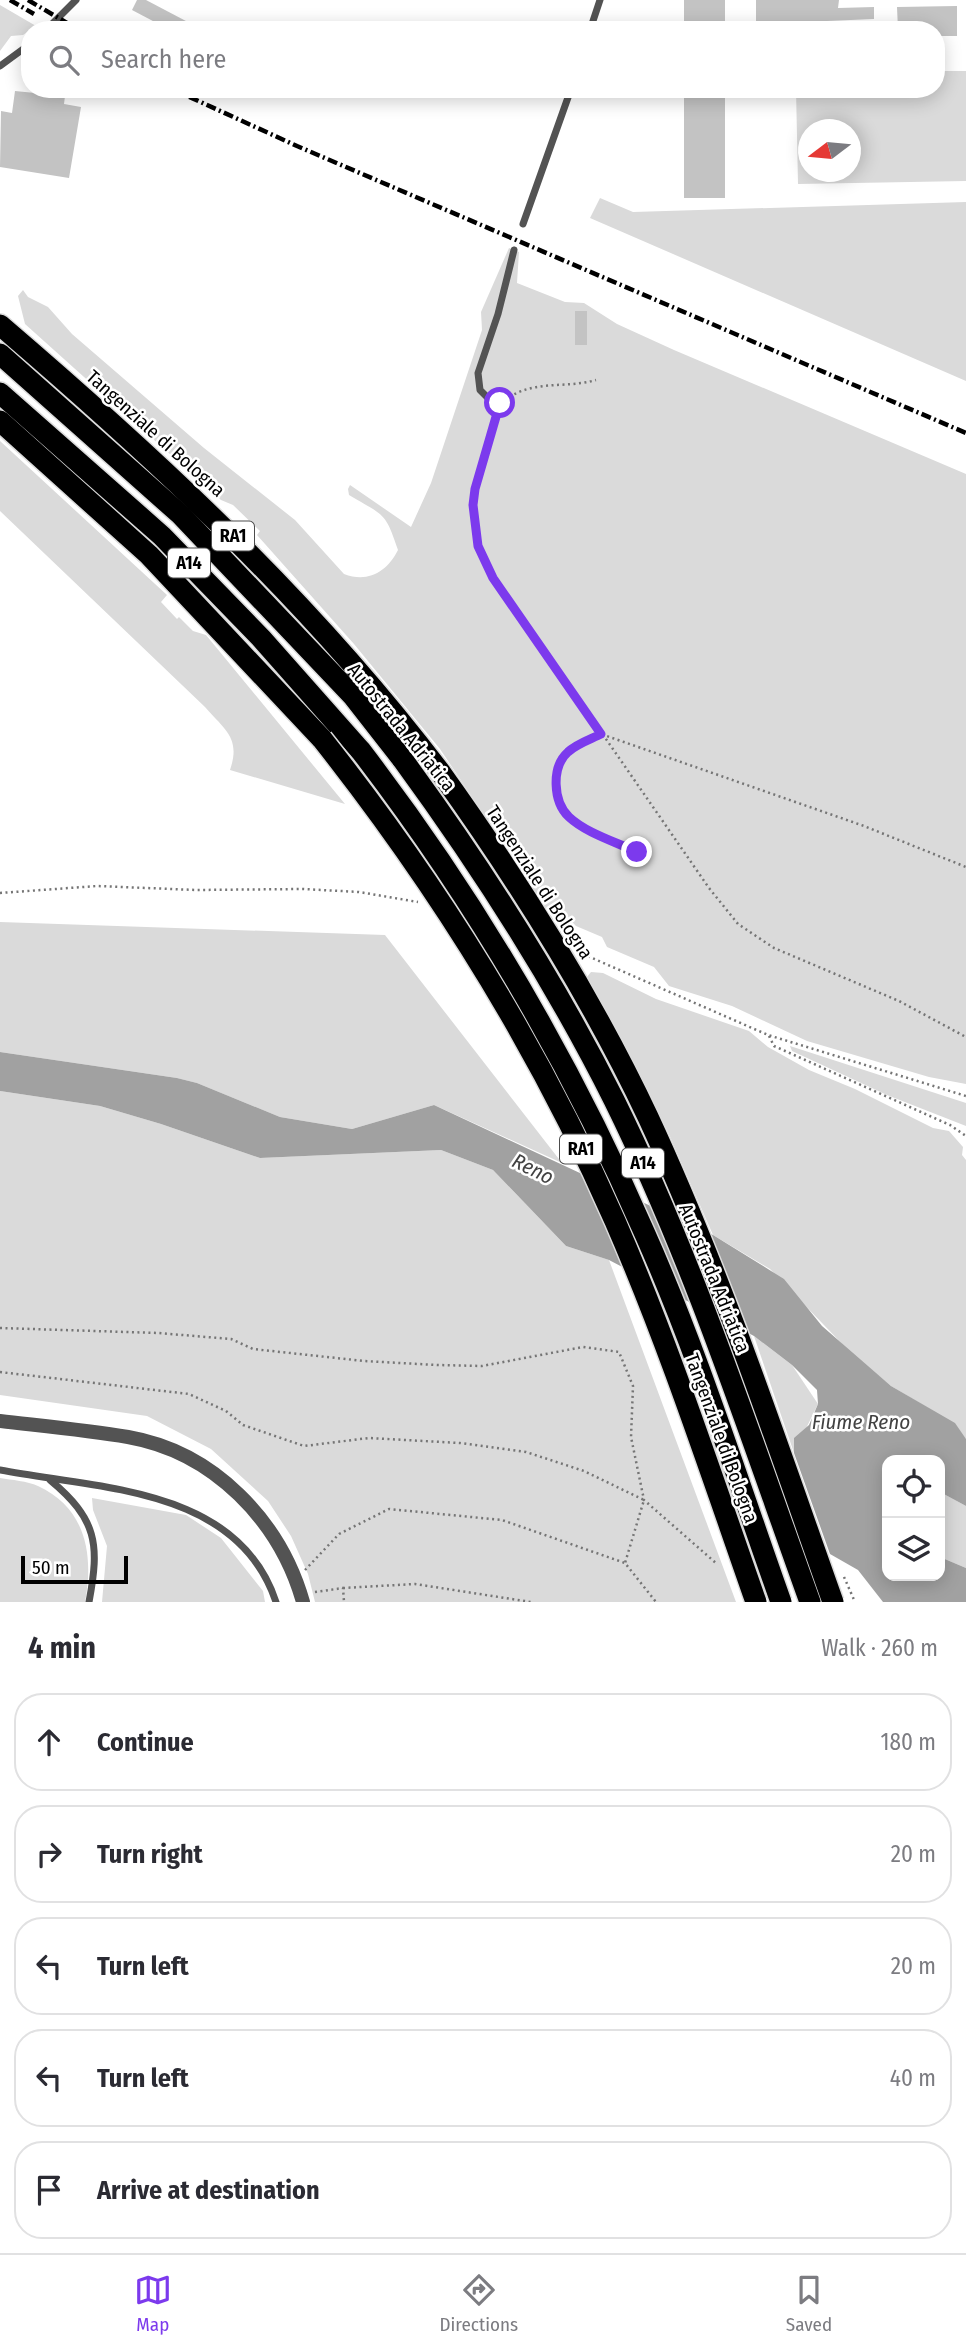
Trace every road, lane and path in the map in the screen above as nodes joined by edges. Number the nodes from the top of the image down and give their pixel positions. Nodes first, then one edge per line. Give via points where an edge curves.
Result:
1 (76, 0) edge
2 (600, 0) edge
3 (56, 21) edge
4 (593, 21) edge
5 (21, 51) edge
6 (0, 66) edge
7 (568, 98) edge
8 (523, 224) dead end
9 (514, 250) dead end
10 (0, 325) edge
11 (0, 354) edge
12 (596, 380) dead end
13 (0, 393) edge
14 (497, 407) junction
15 (0, 421) edge
16 (601, 734) junction
17 (637, 852) dead end
18 (966, 867) edge
19 (0, 893) edge
20 (418, 902) dead end
21 (583, 954) dead end
22 (768, 1035) junction
23 (966, 1037) edge
24 (966, 1096) edge
25 (966, 1136) edge
26 (0, 1328) edge
27 (0, 1372) edge
28 (0, 1421) edge
29 (0, 1470) edge
30 (50, 1479) junction
31 (644, 1500) junction
32 (625, 1563) junction
33 (717, 1564) dead end
34 (843, 1574) dead end
35 (296, 1579) junction
36 (343, 1588) junction
37 (306, 1598) edge
38 (89, 1602) edge
39 (276, 1602) edge
40 (344, 1602) edge
41 (531, 1602) edge
42 (656, 1602) edge
43 (756, 1602) edge
44 (781, 1602) edge
45 (810, 1602) edge
46 (834, 1602) edge
47 (855, 1602) edge

1 - 3 lane
2 - 4 lane
5 - 6 lane
7 - 8 lane
9 - 14 lane via 478,373 480,390
10 - 46 highway, Tangenziale di Bologna / RA1, bridge via 151,456 257,559 394,712 499,856 564,960 647,1116 722,1292
11 - 45 highway, Autostrada Adriatica / A14, bridge via 211,544 353,696 493,887 614,1101 681,1251
12 - 14 path via 530,387
13 - 44 highway, A14, bridge via 162,536 253,630 361,751 498,946 578,1088 656,1261
14 - 16 path via 473,505 478,546 493,578
15 - 43 highway, Tangenziale di Bologna / RA1, bridge via 149,555 322,739 446,908 543,1073 614,1220
16 - 17 path via 568,751 560,763 559,801 570,818
16 - 18 path via 863,825
16 - 23 path via 709,888 748,932
19 - 20 path via 97,886 303,889
21 - 22 path
22 - 24 path
22 - 25 path via 774,1046
26 - 31 path via 232,1339 253,1349 437,1365 482,1366 583,1346 619,1352 633,1386 631,1437
27 - 31 path via 189,1394 226,1411 243,1425 304,1446 369,1437 526,1452 584,1471
28 - 35 street via 129,1437 192,1460 223,1480 259,1516 288,1558
29 - 30 lane
30 - 38 lane via 74,1500 92,1533 96,1568
30 - 39 lane via 139,1494 196,1511 250,1556
31 - 32 path
31 - 33 path
32 - 35 path via 502,1520 389,1509 339,1534
32 - 42 path
34 - 47 path
35 - 37 street
36 - 37 path
36 - 40 path
36 - 41 path via 415,1584

